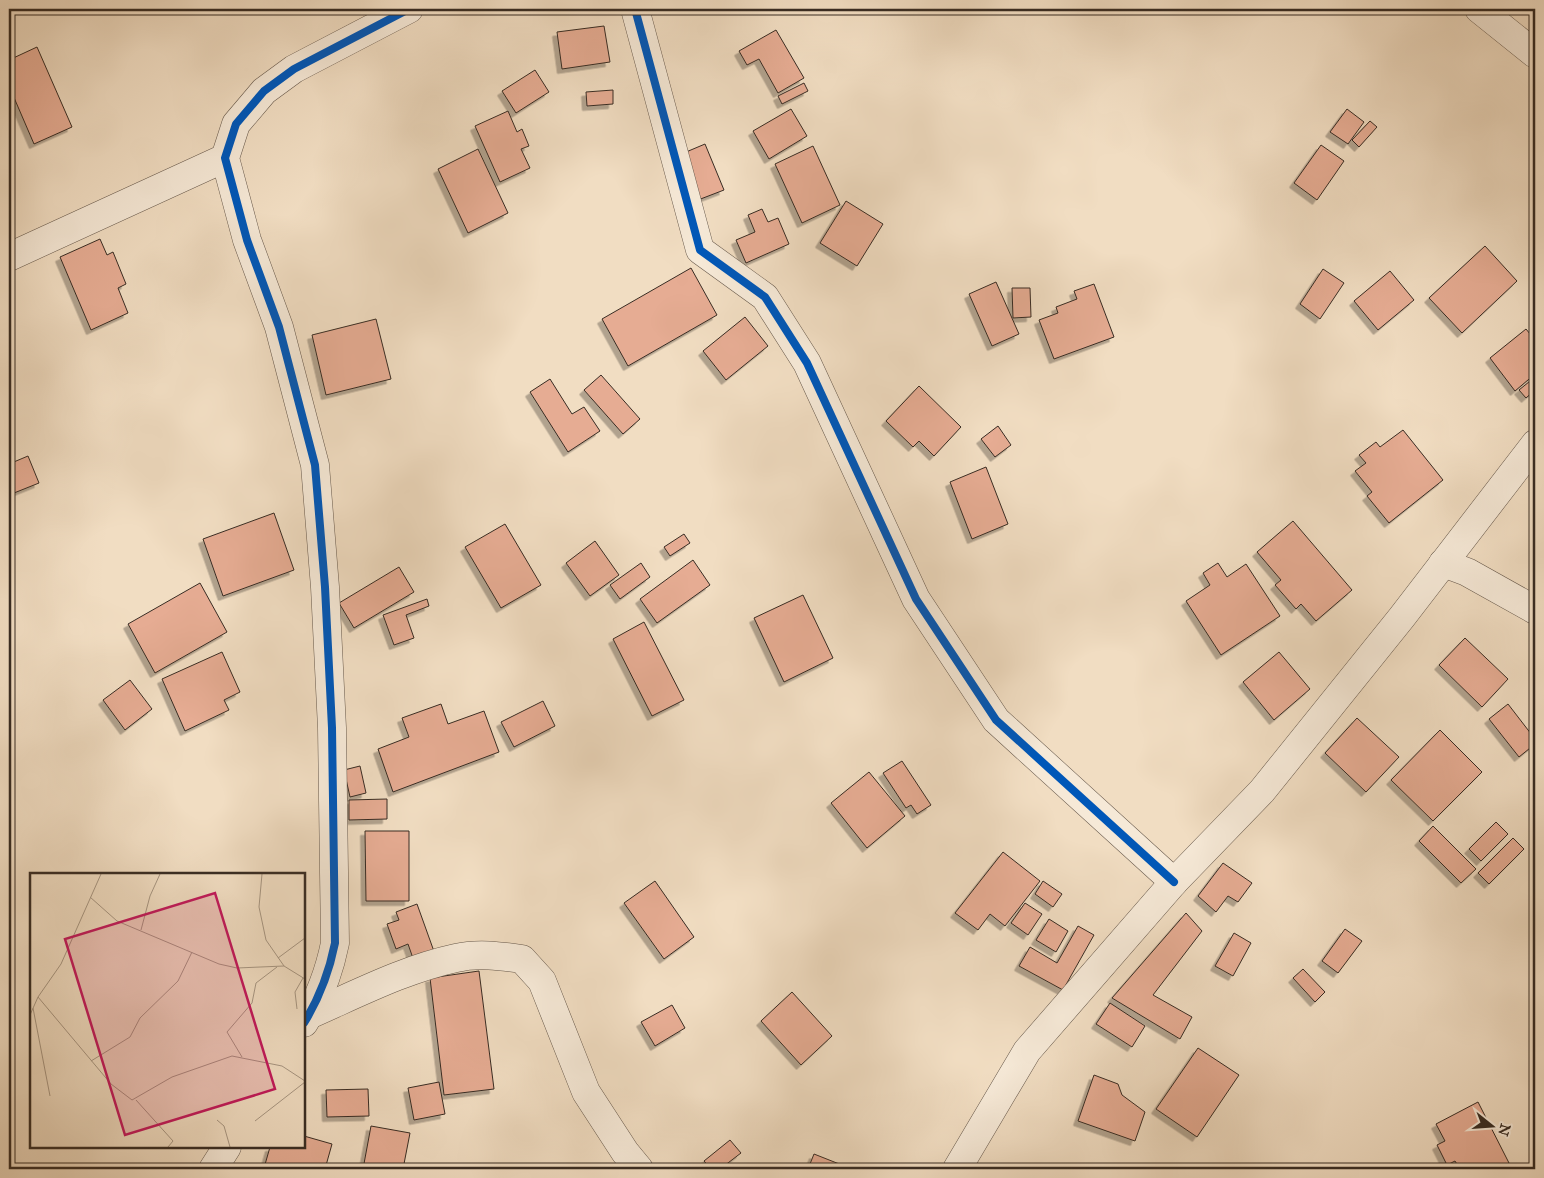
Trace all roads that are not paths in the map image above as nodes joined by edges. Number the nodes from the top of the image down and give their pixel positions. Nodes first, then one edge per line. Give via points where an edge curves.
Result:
1 (409, 9) edge
2 (635, 9) edge
3 (1478, 9) edge
4 (1535, 54) edge
5 (225, 158) junction
6 (9, 257) edge
7 (1535, 444) edge
8 (1443, 563) junction
9 (1535, 610) edge
10 (1174, 882) junction
11 (306, 1019) edge
12 (226, 1148) edge
13 (213, 1169) edge
14 (639, 1169) edge
15 (957, 1169) edge

1 - 5 street via 294,69 264,91 236,124
2 - 10 street via 700,250 764,297 807,363 916,599 996,720
3 - 4 street
5 - 6 street
5 - 11 street via 247,240 279,327 315,465 332,728 335,943 331,965
7 - 8 street
8 - 9 street via 1467,572
8 - 10 street via 1262,790
10 - 15 street via 1027,1051
11 - 14 street via 396,976 457,957 486,955 522,959 542,981 586,1092
12 - 13 street

